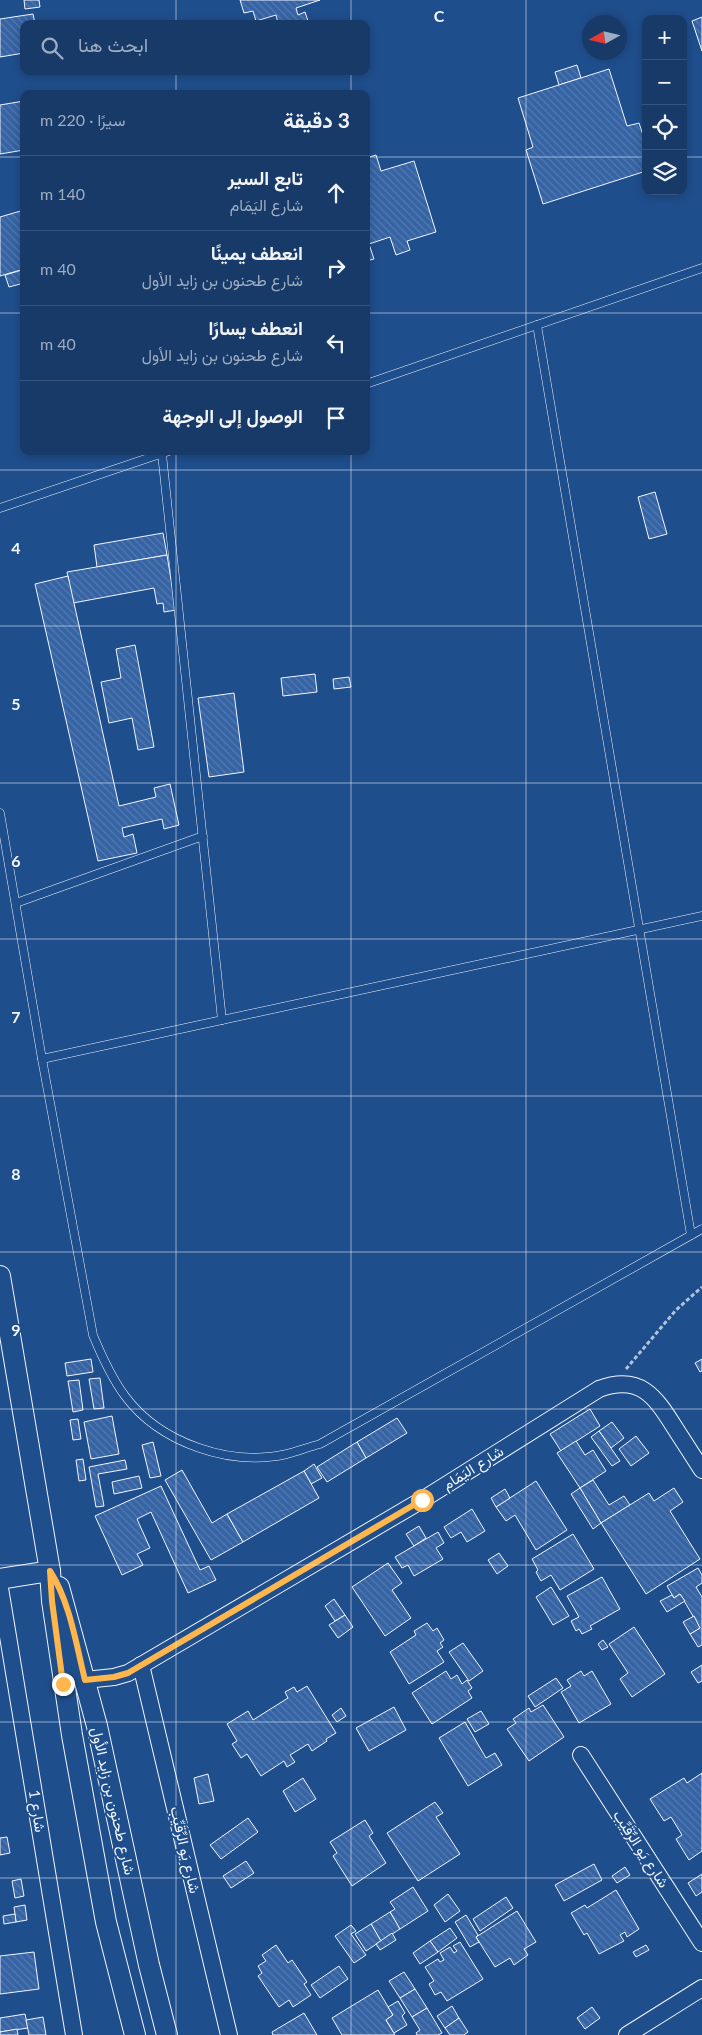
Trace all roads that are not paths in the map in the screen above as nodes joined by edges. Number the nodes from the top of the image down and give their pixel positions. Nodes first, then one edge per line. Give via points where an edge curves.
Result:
1 (702, 268) edge
2 (537, 325) junction
3 (370, 383) edge
4 (156, 455) edge
5 (165, 455) edge
6 (0, 508) edge
7 (0, 813) edge
8 (203, 836) junction
9 (16, 902) junction
10 (702, 916) edge
11 (640, 930) junction
12 (222, 1020) junction
13 (42, 1059) junction
14 (702, 1229) edge
15 (691, 1235) junction
16 (0, 1276) edge
17 (702, 1470) edge
18 (50, 1571) junction
19 (0, 1579) edge
20 (0, 1588) edge
21 (141, 1665) junction
22 (85, 1680) junction
23 (581, 1756) dead end
24 (702, 1943) edge
25 (702, 1988) edge
26 (74, 2035) edge
27 (135, 2035) edge
28 (167, 2035) edge
29 (229, 2035) edge
30 (627, 2035) edge

1 - 2 lane
2 - 3 lane
2 - 11 lane
4 - 6 lane
5 - 8 lane
7 - 9 lane
8 - 9 lane
8 - 12 lane
9 - 13 lane
10 - 11 lane
11 - 12 lane
11 - 15 lane
12 - 13 lane
13 - 15 lane via 93,1335 106,1368 126,1398 152,1422 182,1441 215,1453 250,1457 286,1454 320,1444
14 - 15 lane
16 - 18 street, شارع طحنون بن زايد الأول
17 - 21 street, شارع اليَمَام via 658,1401 645,1390 628,1384 613,1384 599,1389 422,1500
18 - 19 street
18 - 22 street, شارع طحنون بن زايد الأول via 65,1604
18 - 27 street, شارع طحنون بن زايد الأول via 72,1735 106,1922
20 - 26 street, شارع 1
21 - 22 street, شارع اليَمَام via 114,1677
21 - 29 street, شارع يَو الرِّقَيِّب
22 - 28 street, شارع طحنون بن زايد الأول
23 - 24 street, شارع يَو الرِّقَيِّب
25 - 30 street

